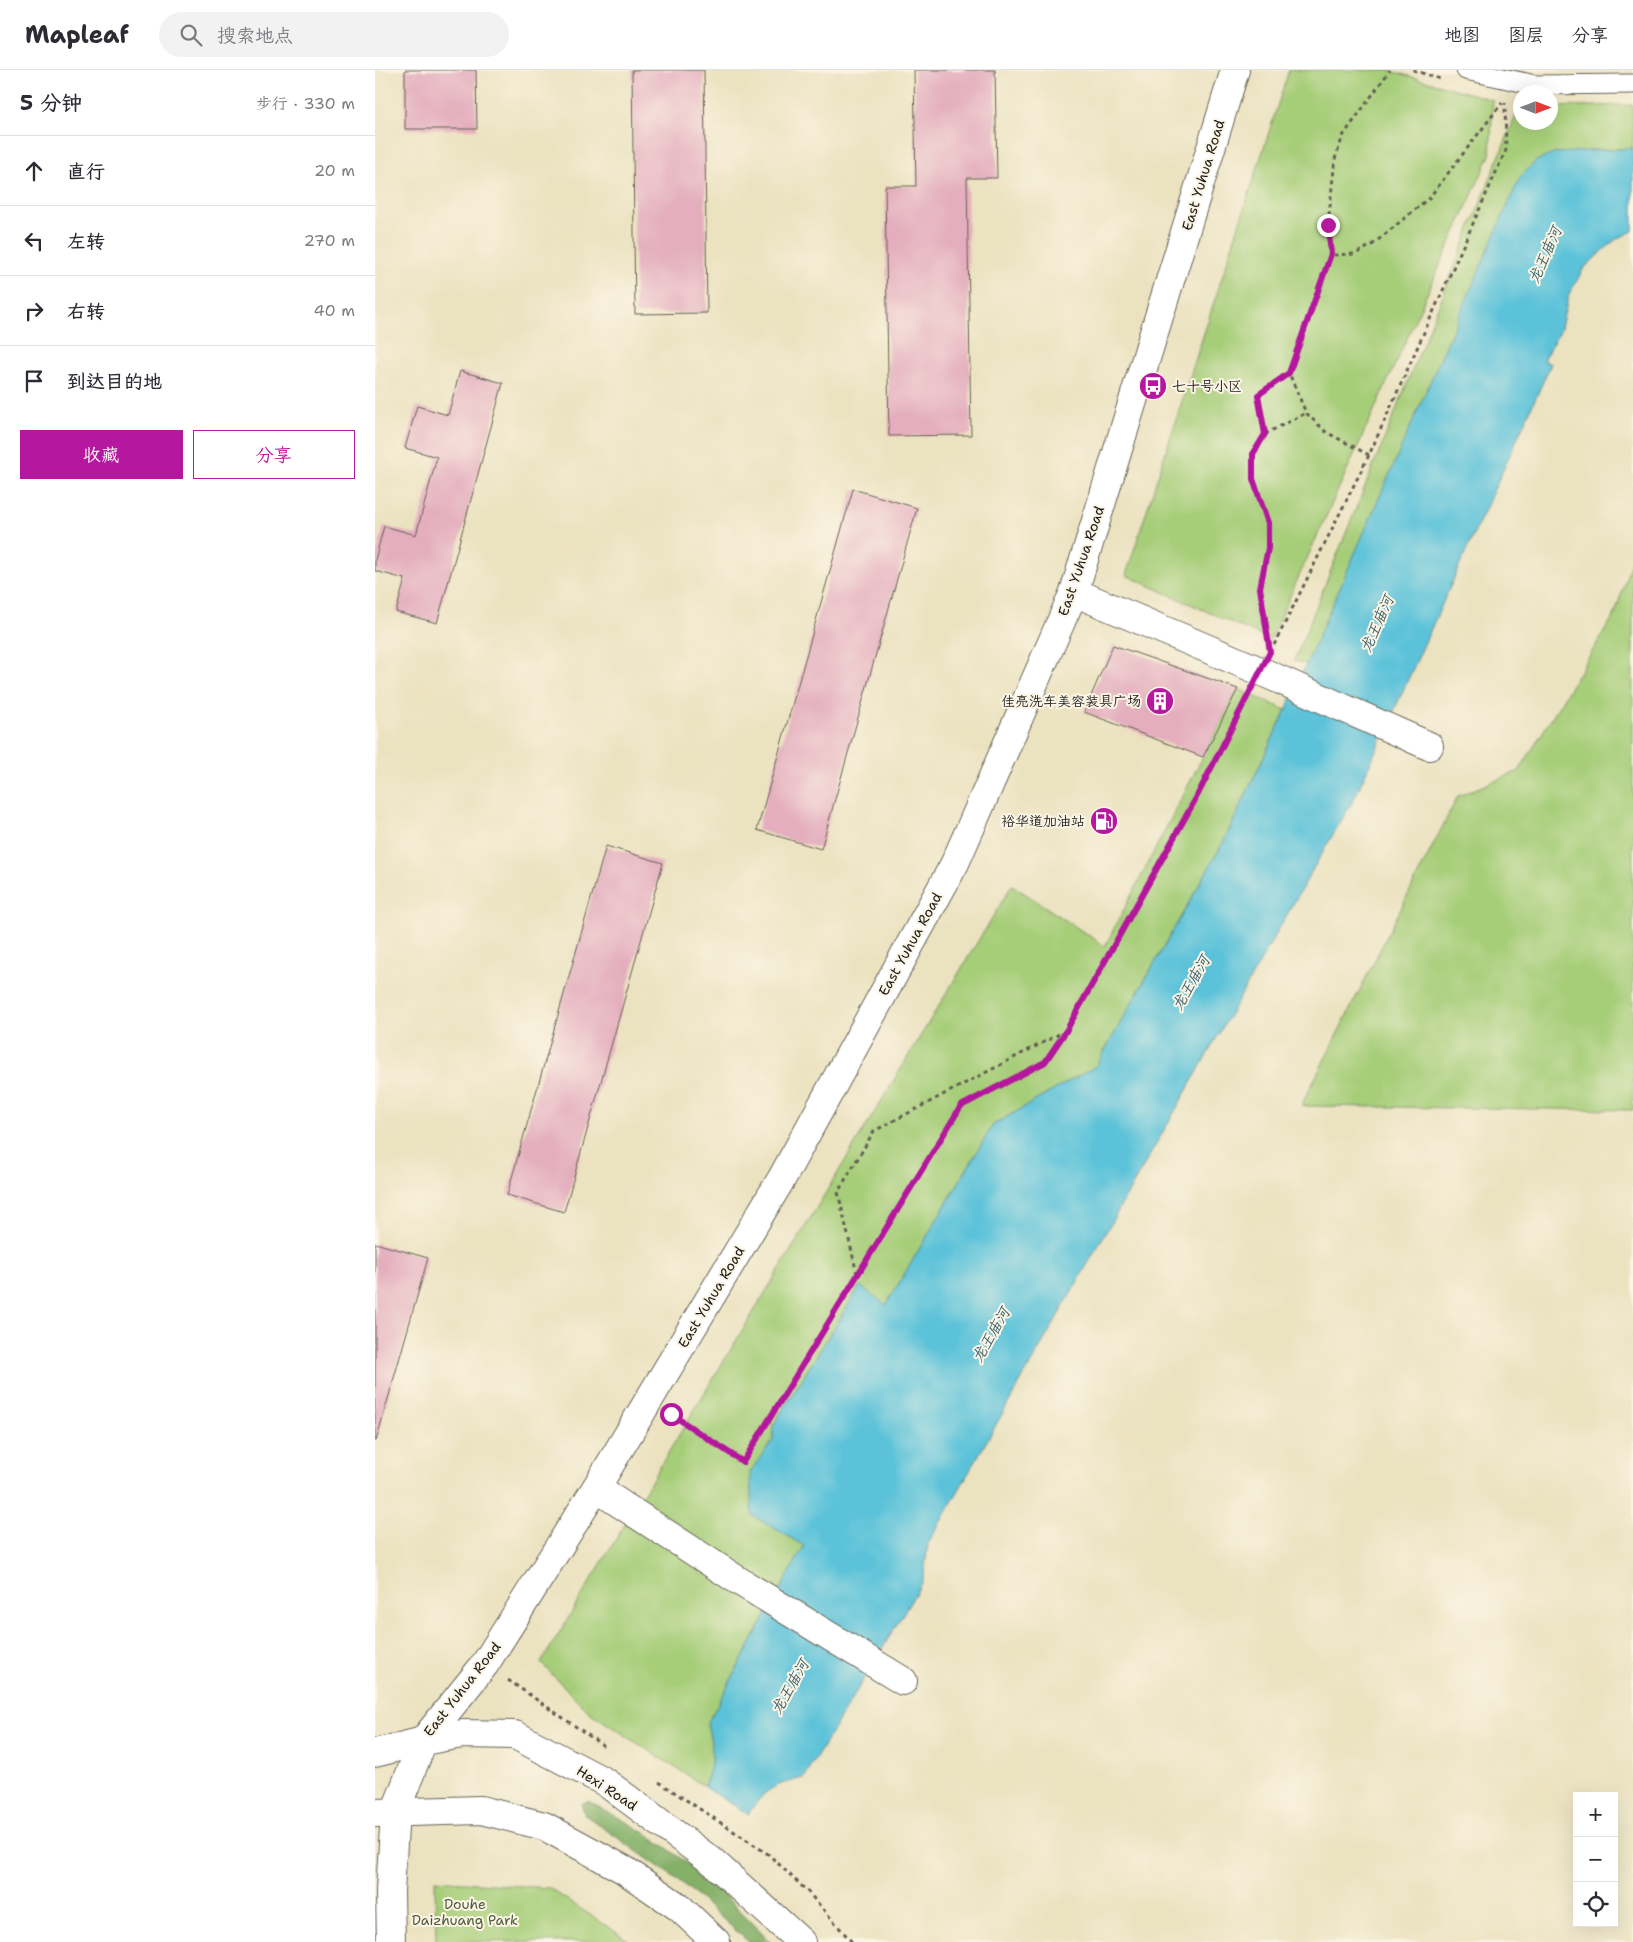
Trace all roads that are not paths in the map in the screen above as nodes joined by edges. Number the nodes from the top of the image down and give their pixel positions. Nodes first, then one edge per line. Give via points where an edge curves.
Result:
1 (1235, 70) edge
2 (1466, 70) edge
3 (1633, 84) edge
4 (1074, 592) junction
5 (1429, 746) dead end
6 (596, 1488) junction
7 (903, 1680) dead end
8 (423, 1741) junction
9 (375, 1753) edge
10 (385, 1813) edge
11 (391, 1942) edge
12 (716, 1942) edge
13 (801, 1942) edge

1 - 4 street, East Yuhua Road
2 - 3 lane via 1535,85
4 - 5 street
4 - 6 street, East Yuhua Road via 955,863 782,1178
6 - 7 street via 739,1581
6 - 8 street, East Yuhua Road via 485,1664
8 - 9 street, Hexi Road
8 - 10 street, East Yuhua Road
8 - 13 street, Hexi Road via 462,1734 515,1735 605,1782 713,1862
10 - 11 street, East Yuhua Road
10 - 12 street via 481,1810 544,1826 623,1869 680,1908

